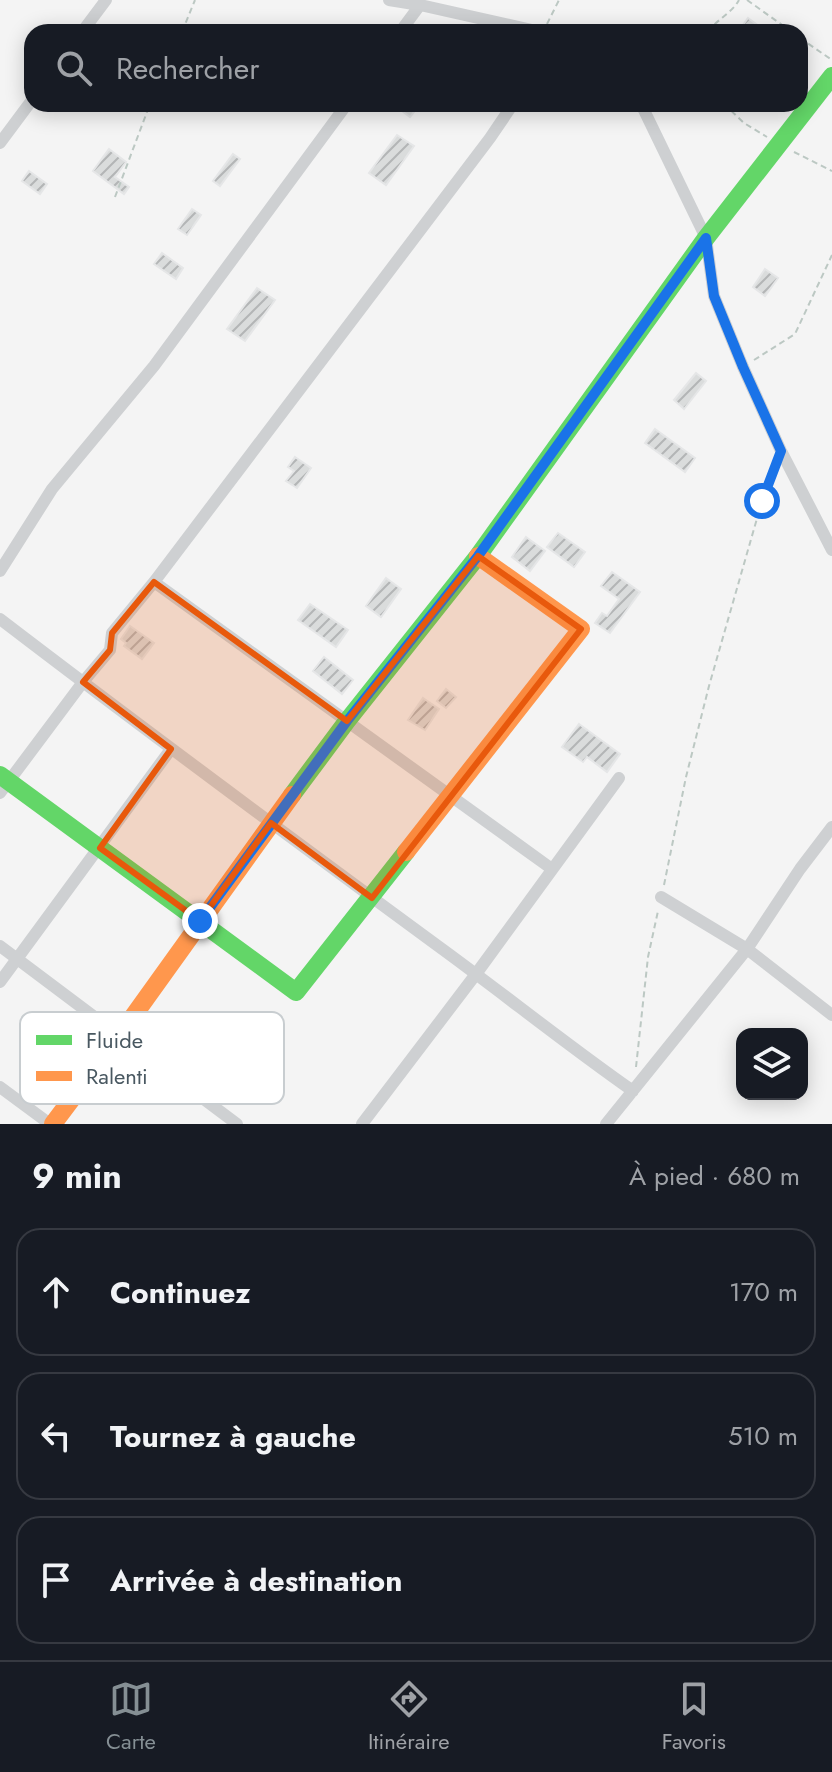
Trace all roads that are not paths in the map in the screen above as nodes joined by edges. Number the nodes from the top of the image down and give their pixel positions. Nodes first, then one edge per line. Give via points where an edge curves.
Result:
1 (106, 0) edge
2 (389, 0) edge
3 (420, 5) junction
4 (88, 24) edge
5 (406, 24) edge
6 (506, 24) edge
7 (832, 76) edge
8 (808, 107) edge
9 (24, 111) edge
10 (341, 112) edge
11 (508, 112) edge
12 (645, 112) edge
13 (804, 112) edge
14 (0, 143) edge
15 (706, 238) junction
16 (832, 550) edge
17 (478, 556) junction
18 (0, 571) edge
19 (154, 582) junction
20 (0, 619) edge
21 (83, 682) junction
22 (347, 721) junction
23 (171, 749) junction
24 (619, 778) dead end
25 (3, 783) edge
26 (450, 796) junction
27 (271, 823) junction
28 (832, 827) edge
29 (100, 848) junction
30 (552, 869) junction
31 (661, 897) road end
32 (372, 898) junction
33 (200, 921) junction
34 (0, 946) edge
35 (747, 949) junction
36 (18, 959) junction
37 (476, 974) junction
38 (0, 982) edge
39 (88, 1012) edge
40 (136, 1012) edge
41 (832, 1015) edge
42 (0, 1087) edge
43 (633, 1091) junction
44 (20, 1102) edge
45 (23, 1104) edge
46 (66, 1104) edge
47 (210, 1104) edge
48 (51, 1124) edge
49 (237, 1124) edge
50 (362, 1124) edge
51 (606, 1124) edge

1 - 4 street
2 - 3 street
3 - 5 street
3 - 6 street
7 - 8 street
9 - 14 street
10 - 18 street via 154,366 52,489
11 - 19 street
12 - 15 street
13 - 15 street
15 - 16 street via 714,296 781,451
15 - 17 street
17 - 22 street
17 - 26 street via 581,629
19 - 21 street via 112,633 110,650
19 - 22 street
20 - 21 street
21 - 23 street
21 - 25 street
22 - 26 street
22 - 27 street
23 - 27 street
23 - 29 street
24 - 30 street
25 - 29 street
26 - 30 street
26 - 32 street
27 - 32 street
27 - 33 street
28 - 35 street
29 - 33 street
29 - 36 street
30 - 37 street
31 - 35 street
32 - 33 street via 296,992
32 - 37 street
33 - 40 street
34 - 36 street
35 - 41 street
35 - 43 street
36 - 38 street
36 - 39 street
37 - 43 street
37 - 50 street
42 - 44 street
43 - 51 street
45 - 48 street
46 - 48 street
47 - 49 street

